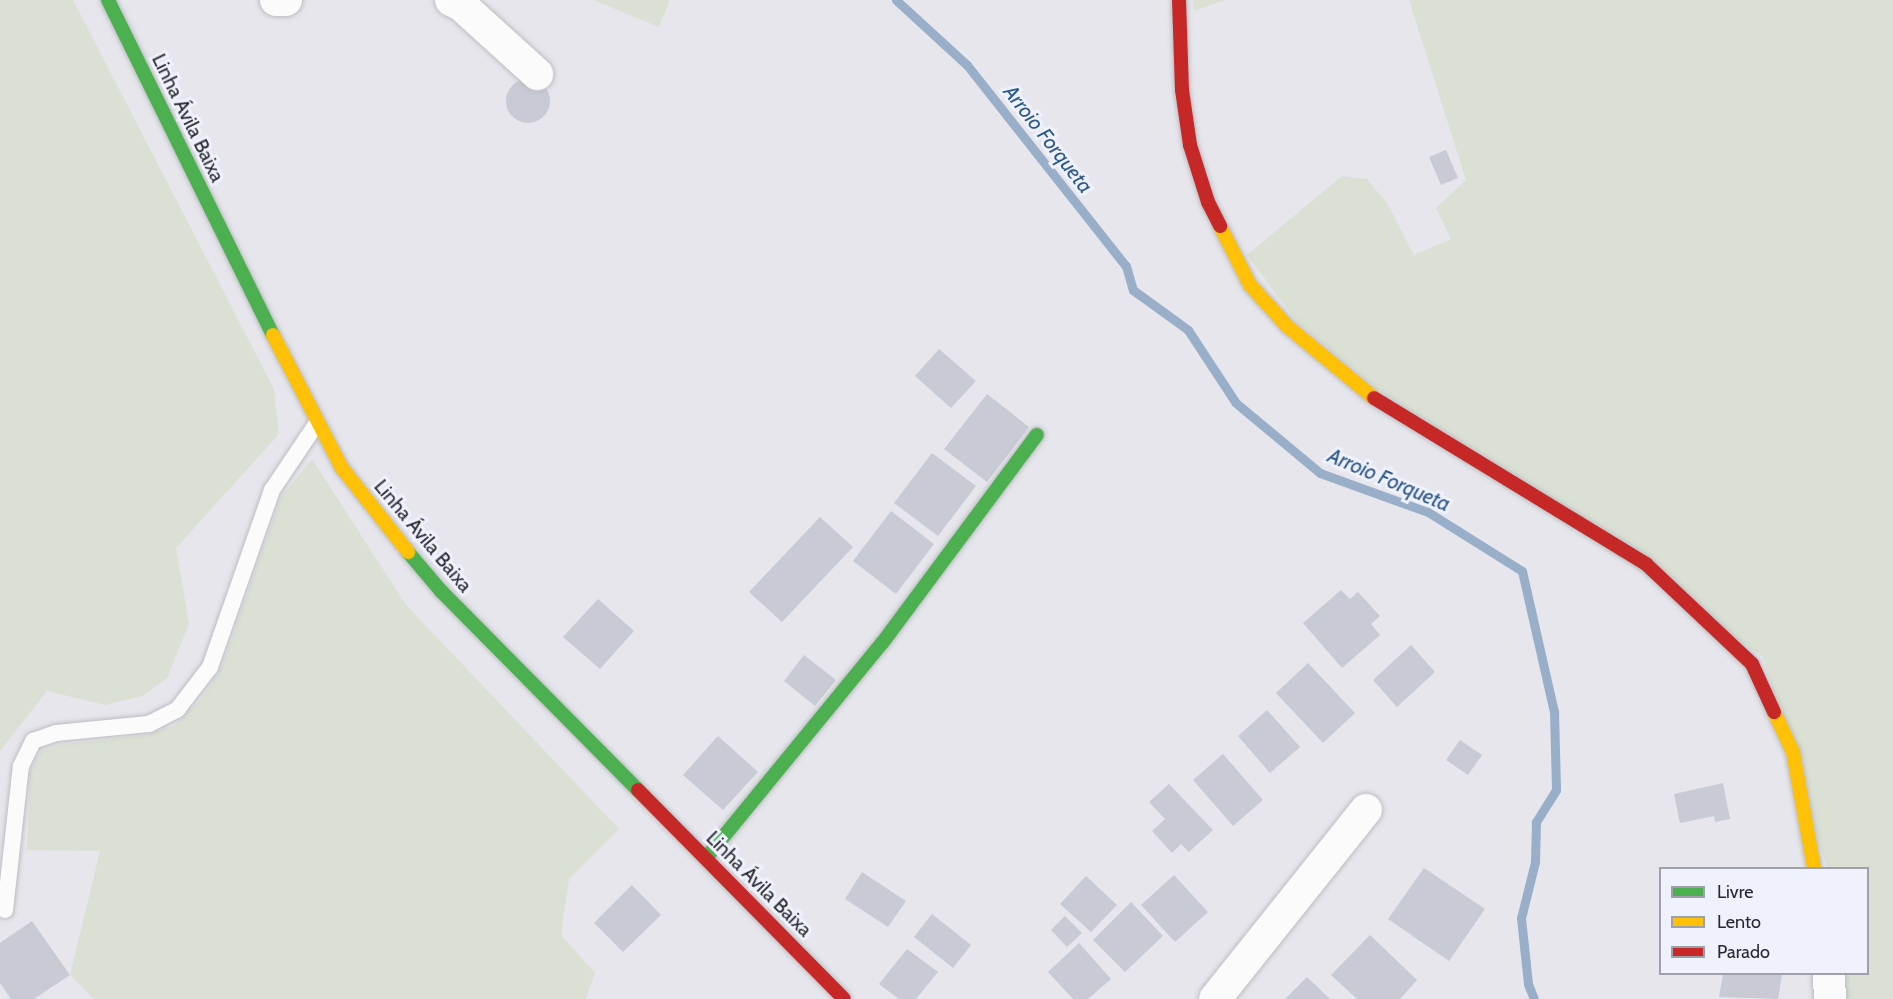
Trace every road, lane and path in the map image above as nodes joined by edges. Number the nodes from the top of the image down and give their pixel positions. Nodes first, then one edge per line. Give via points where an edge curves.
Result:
1 (108, 0) edge
2 (276, 0) edge
3 (286, 0) edge
4 (1179, 0) edge
5 (460, 2) edge
6 (537, 74) dead end
7 (317, 423) junction
8 (1037, 435) dead end
9 (1366, 810) dead end
10 (706, 858) junction
11 (1814, 867) edge
12 (5, 910) dead end
13 (1829, 975) edge
14 (844, 999) edge
15 (1215, 999) edge
16 (1830, 999) edge

1 - 7 street, Linha Ávila Baixa
2 - 3 street
4 - 11 street via 1182,90 1190,145 1208,202 1250,285 1287,326 1366,393 1646,564 1752,664 1792,752
5 - 6 street
7 - 10 street, Linha Ávila Baixa via 342,468 441,591
7 - 12 lane via 272,490 210,667 177,710 149,724 56,733 33,741 21,766
8 - 10 street via 883,642
9 - 15 street
10 - 14 street, Linha Ávila Baixa
13 - 16 street

